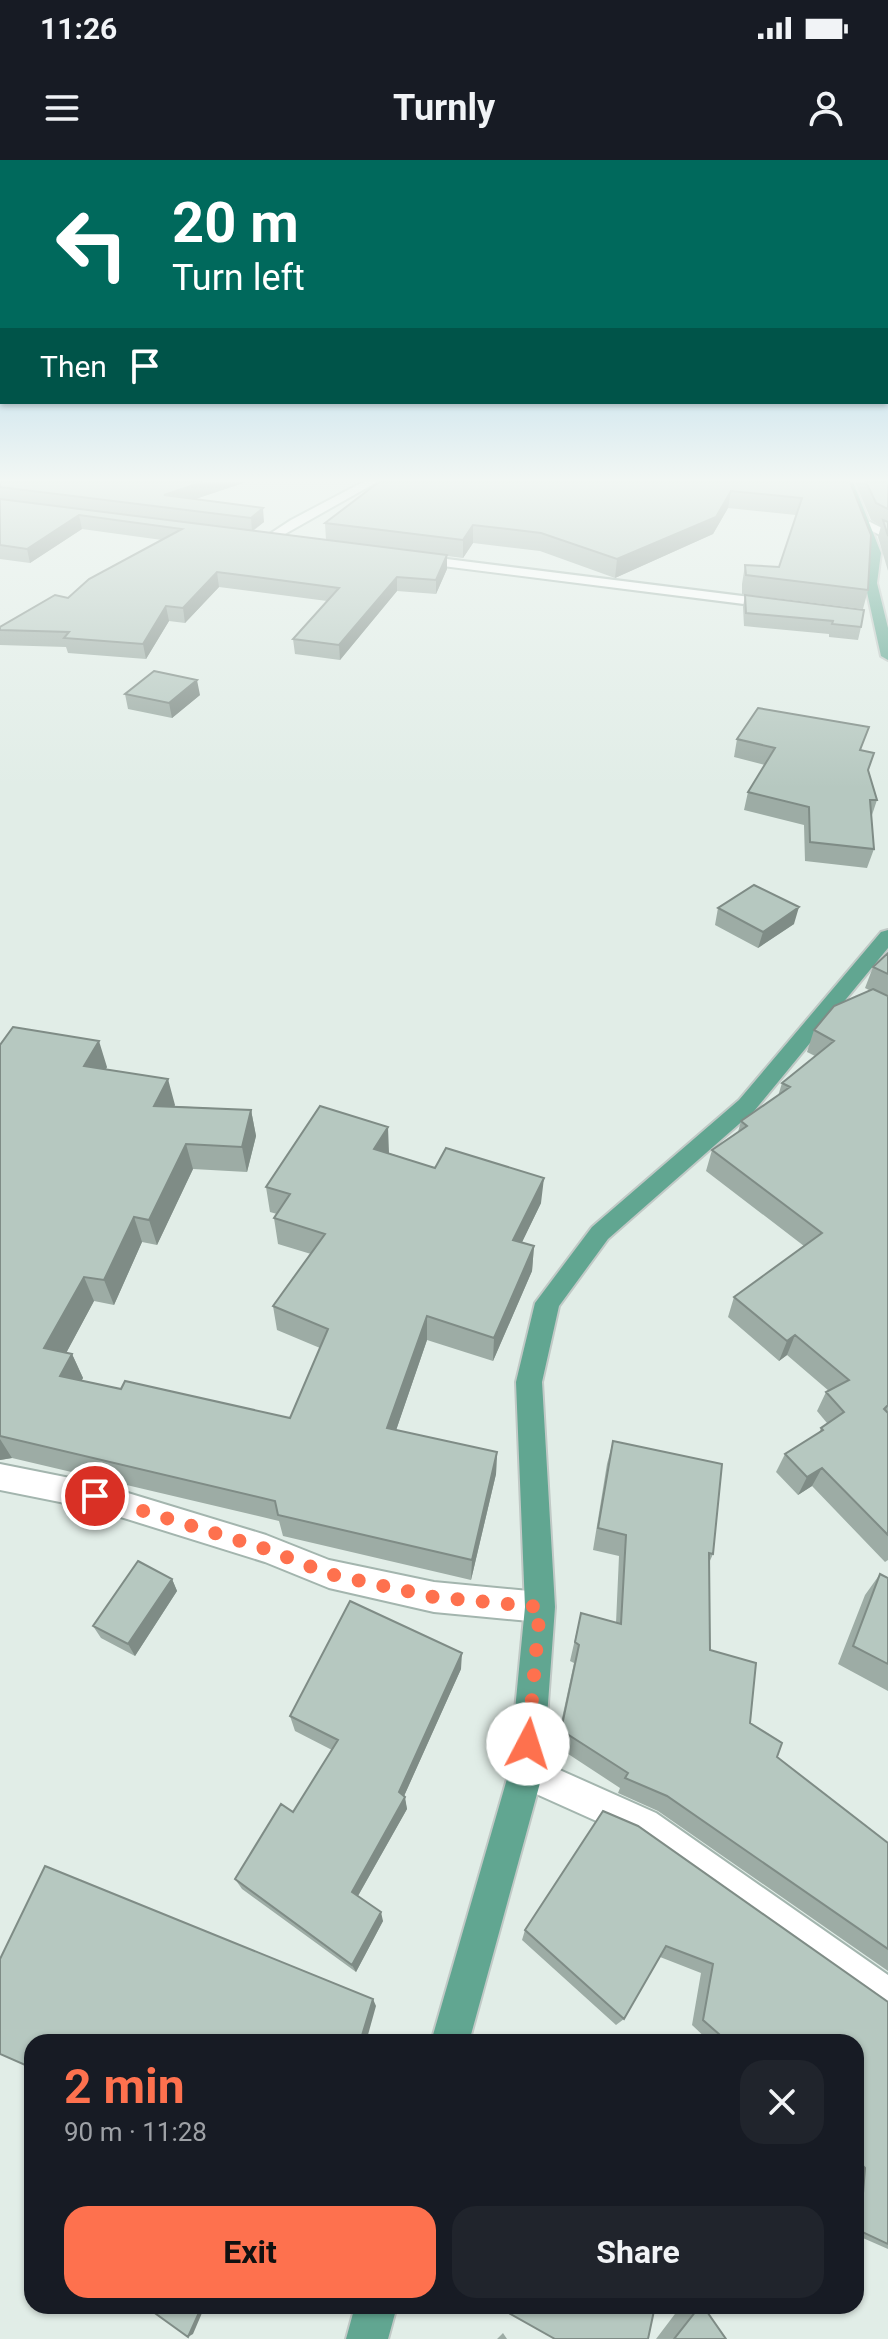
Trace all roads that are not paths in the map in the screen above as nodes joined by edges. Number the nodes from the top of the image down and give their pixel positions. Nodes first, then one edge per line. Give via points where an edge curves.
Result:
1 (610, 584) edge
2 (871, 584) edge
3 (790, 606) edge
4 (865, 616) edge
5 (883, 621) edge
6 (888, 656) edge
7 (885, 944) edge
8 (0, 1477) edge
9 (540, 1607) junction
10 (526, 1772) junction
11 (888, 1997) edge
12 (452, 2034) edge
13 (374, 2314) edge
14 (367, 2339) edge

1 - 3 street
2 - 5 main road
4 - 5 street
5 - 6 main road
7 - 9 main road via 851,991 747,1105 600,1233 547,1303 529,1382
8 - 9 street via 95,1496 329,1574 434,1597
9 - 10 main road
10 - 11 street via 644,1825
10 - 12 main road
13 - 14 main road

